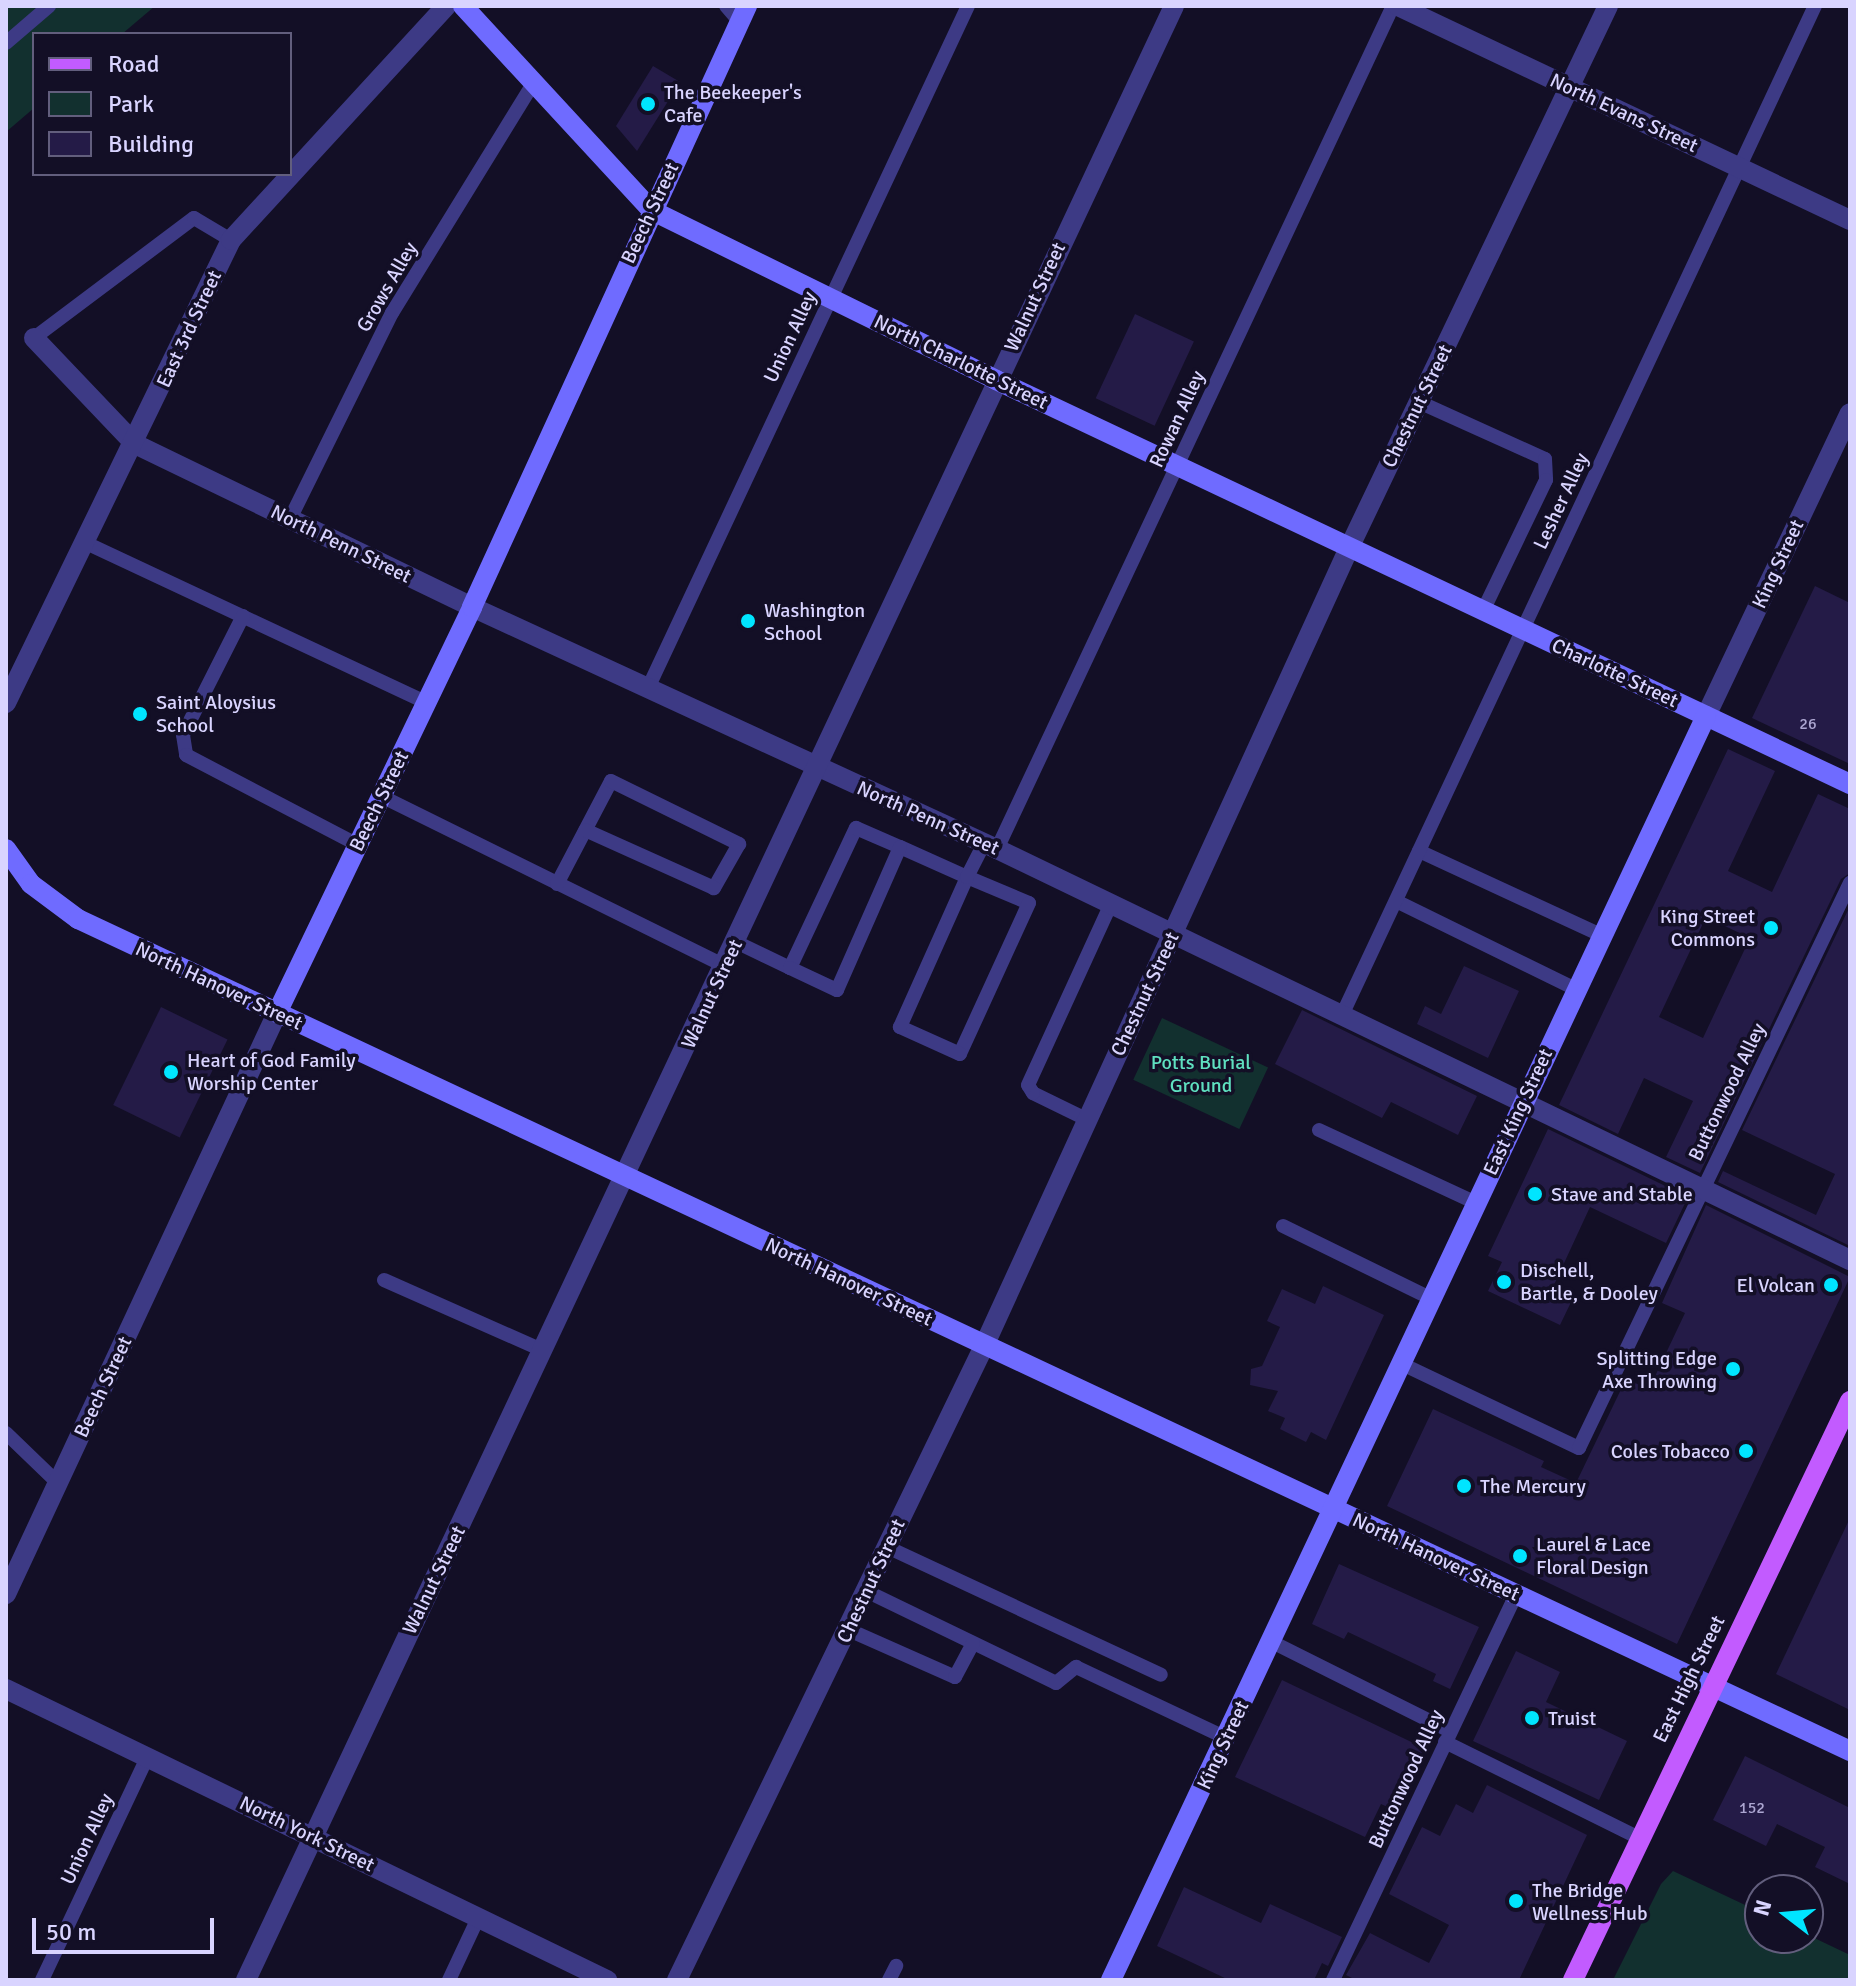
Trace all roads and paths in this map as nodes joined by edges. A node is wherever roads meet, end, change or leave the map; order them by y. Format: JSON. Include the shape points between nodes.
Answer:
{"nodes":[{"id":1,"x":49,"y":6,"type":"edge"},
{"id":2,"x":446,"y":6,"type":"edge"},
{"id":3,"x":463,"y":6,"type":"edge"},
{"id":4,"x":968,"y":6,"type":"edge"},
{"id":5,"x":1174,"y":6,"type":"edge"},
{"id":6,"x":1396,"y":6,"type":"edge"},
{"id":7,"x":1608,"y":6,"type":"edge"},
{"id":8,"x":1815,"y":6,"type":"edge"},
{"id":9,"x":737,"y":11,"type":"edge"},
{"id":10,"x":6,"y":43,"type":"edge"},
{"id":11,"x":534,"y":82,"type":"junction"},
{"id":12,"x":1569,"y":88,"type":"junction"},
{"id":13,"x":1739,"y":167,"type":"junction"},
{"id":14,"x":292,"y":174,"type":"edge"},
{"id":15,"x":290,"y":176,"type":"edge"},
{"id":16,"x":651,"y":210,"type":"junction"},
{"id":17,"x":1850,"y":220,"type":"edge"},
{"id":18,"x":231,"y":240,"type":"junction"},
{"id":19,"x":829,"y":299,"type":"junction"},
{"id":20,"x":34,"y":338,"type":"joint"},
{"id":21,"x":996,"y":380,"type":"junction"},
{"id":22,"x":1419,"y":402,"type":"junction"},
{"id":23,"x":1850,"y":413,"type":"edge"},
{"id":24,"x":135,"y":444,"type":"junction"},
{"id":25,"x":1178,"y":464,"type":"junction"},
{"id":26,"x":290,"y":519,"type":"junction"},
{"id":27,"x":86,"y":543,"type":"junction"},
{"id":28,"x":1350,"y":546,"type":"junction"},
{"id":29,"x":472,"y":607,"type":"junction"},
{"id":30,"x":1483,"y":611,"type":"junction"},
{"id":31,"x":243,"y":616,"type":"junction"},
{"id":32,"x":1523,"y":630,"type":"junction"},
{"id":33,"x":649,"y":686,"type":"junction"},
{"id":34,"x":426,"y":702,"type":"junction"},
{"id":35,"x":6,"y":703,"type":"edge"},
{"id":36,"x":1706,"y":716,"type":"junction"},
{"id":37,"x":817,"y":768,"type":"junction"},
{"id":38,"x":1850,"y":784,"type":"edge"},
{"id":39,"x":381,"y":796,"type":"junction"},
{"id":40,"x":585,"y":830,"type":"junction"},
{"id":41,"x":358,"y":845,"type":"junction"},
{"id":42,"x":990,"y":846,"type":"junction"},
{"id":43,"x":900,"y":847,"type":"junction"},
{"id":44,"x":6,"y":849,"type":"edge"},
{"id":45,"x":1419,"y":851,"type":"junction"},
{"id":46,"x":967,"y":877,"type":"junction"},
{"id":47,"x":1850,"y":883,"type":"edge"},
{"id":48,"x":557,"y":884,"type":"junction"},
{"id":49,"x":1396,"y":901,"type":"junction"},
{"id":50,"x":1110,"y":906,"type":"junction"},
{"id":51,"x":1601,"y":935,"type":"junction"},
{"id":52,"x":1171,"y":936,"type":"junction"},
{"id":53,"x":736,"y":942,"type":"junction"},
{"id":54,"x":725,"y":966,"type":"junction"},
{"id":55,"x":790,"y":968,"type":"junction"},
{"id":56,"x":1576,"y":989,"type":"junction"},
{"id":57,"x":277,"y":1013,"type":"junction"},
{"id":58,"x":1343,"y":1013,"type":"junction"},
{"id":59,"x":1522,"y":1102,"type":"junction"},
{"id":60,"x":1088,"y":1120,"type":"junction"},
{"id":61,"x":1319,"y":1130,"type":"dead end"},
{"id":62,"x":627,"y":1177,"type":"junction"},
{"id":63,"x":1703,"y":1189,"type":"junction"},
{"id":64,"x":1476,"y":1203,"type":"junction"},
{"id":65,"x":1283,"y":1226,"type":"dead end"},
{"id":66,"x":1850,"y":1260,"type":"edge"},
{"id":67,"x":384,"y":1280,"type":"dead end"},
{"id":68,"x":1432,"y":1299,"type":"junction"},
{"id":69,"x":984,"y":1346,"type":"junction"},
{"id":70,"x":544,"y":1351,"type":"junction"},
{"id":71,"x":1402,"y":1364,"type":"junction"},
{"id":72,"x":1850,"y":1401,"type":"edge"},
{"id":73,"x":6,"y":1433,"type":"edge"},
{"id":74,"x":58,"y":1483,"type":"junction"},
{"id":75,"x":1335,"y":1510,"type":"junction"},
{"id":76,"x":887,"y":1547,"type":"junction"},
{"id":77,"x":866,"y":1591,"type":"junction"},
{"id":78,"x":6,"y":1594,"type":"edge"},
{"id":79,"x":1516,"y":1594,"type":"junction"},
{"id":80,"x":849,"y":1630,"type":"junction"},
{"id":81,"x":1272,"y":1642,"type":"junction"},
{"id":82,"x":973,"y":1643,"type":"junction"},
{"id":83,"x":1161,"y":1675,"type":"dead end"},
{"id":84,"x":1712,"y":1686,"type":"junction"},
{"id":85,"x":6,"y":1689,"type":"edge"},
{"id":86,"x":1448,"y":1737,"type":"junction"},
{"id":87,"x":1226,"y":1738,"type":"junction"},
{"id":88,"x":1850,"y":1751,"type":"edge"},
{"id":89,"x":147,"y":1758,"type":"junction"},
{"id":90,"x":312,"y":1835,"type":"junction"},
{"id":91,"x":1639,"y":1838,"type":"junction"},
{"id":92,"x":478,"y":1918,"type":"junction"},
{"id":93,"x":896,"y":1966,"type":"dead end"},
{"id":94,"x":42,"y":1980,"type":"edge"},
{"id":95,"x":246,"y":1980,"type":"edge"},
{"id":96,"x":449,"y":1980,"type":"edge"},
{"id":97,"x":607,"y":1980,"type":"edge"},
{"id":98,"x":677,"y":1980,"type":"edge"},
{"id":99,"x":889,"y":1980,"type":"edge"},
{"id":100,"x":1111,"y":1980,"type":"edge"},
{"id":101,"x":1333,"y":1980,"type":"edge"},
{"id":102,"x":1573,"y":1980,"type":"edge"}],
"edges":[{"from":1,"to":10,"type":"lane"},
{"from":2,"to":14,"type":"street","name":"East 3rd Street"},
{"from":3,"to":11,"type":"main road","name":"North Charlotte Street"},
{"from":4,"to":19,"type":"lane","name":"Union Alley"},
{"from":5,"to":21,"type":"street","name":"Walnut Street"},
{"from":6,"to":12,"type":"street","name":"North Evans Street"},
{"from":6,"to":25,"type":"lane","name":"Rowan Alley"},
{"from":7,"to":12,"type":"street","name":"Chestnut Street"},
{"from":8,"to":13,"type":"lane","name":"Lesher Alley"},
{"from":9,"to":16,"type":"main road","name":"Beech Street"},
{"from":11,"to":16,"type":"main road","name":"North Charlotte Street"},
{"from":11,"to":26,"type":"lane","name":"Grows Alley","via":[[392,313]]},
{"from":12,"to":13,"type":"street","name":"North Evans Street"},
{"from":12,"to":22,"type":"street","name":"Chestnut Street"},
{"from":13,"to":17,"type":"street","name":"North Evans Street"},
{"from":13,"to":32,"type":"lane","name":"Lesher Alley"},
{"from":15,"to":18,"type":"street","name":"East 3rd Street"},
{"from":16,"to":19,"type":"main road","name":"North Charlotte Street"},
{"from":16,"to":29,"type":"main road","name":"Beech Street"},
{"from":18,"to":20,"type":"lane","via":[[194,218]]},
{"from":18,"to":24,"type":"street","name":"East 3rd Street"},
{"from":19,"to":21,"type":"main road","name":"North Charlotte Street"},
{"from":19,"to":33,"type":"lane","name":"Union Alley"},
{"from":20,"to":24,"type":"street","name":"North Penn Street"},
{"from":21,"to":25,"type":"main road","name":"North Charlotte Street"},
{"from":21,"to":37,"type":"street","name":"Walnut Street"},
{"from":22,"to":28,"type":"street","name":"Chestnut Street"},
{"from":22,"to":30,"type":"lane","via":[[1545,459],[1546,480]]},
{"from":23,"to":36,"type":"street","name":"King Street"},
{"from":24,"to":26,"type":"street","name":"North Penn Street"},
{"from":24,"to":27,"type":"street","name":"East 3rd Street"},
{"from":25,"to":28,"type":"main road","name":"North Charlotte Street"},
{"from":25,"to":42,"type":"lane","name":"Rowan Alley"},
{"from":26,"to":29,"type":"street","name":"North Penn Street"},
{"from":27,"to":31,"type":"lane"},
{"from":27,"to":35,"type":"street","name":"East 3rd Street"},
{"from":28,"to":30,"type":"main road","name":"North Charlotte Street"},
{"from":28,"to":52,"type":"street","name":"Chestnut Street"},
{"from":29,"to":33,"type":"street","name":"North Penn Street"},
{"from":29,"to":34,"type":"main road","name":"Beech Street"},
{"from":30,"to":32,"type":"main road","name":"North Charlotte Street"},
{"from":31,"to":34,"type":"lane"},
{"from":31,"to":41,"type":"lane","via":[[183,735],[186,755]]},
{"from":32,"to":36,"type":"main road","name":"Charlotte Street"},
{"from":32,"to":45,"type":"lane","name":"Lesher Alley"},
{"from":33,"to":37,"type":"street","name":"North Penn Street"},
{"from":34,"to":39,"type":"main road","name":"Beech Street"},
{"from":36,"to":38,"type":"main road"},
{"from":36,"to":51,"type":"main road","name":"East King Street"},
{"from":37,"to":42,"type":"street","name":"North Penn Street"},
{"from":37,"to":53,"type":"street","name":"Walnut Street"},
{"from":39,"to":41,"type":"main road","name":"Beech Street"},
{"from":39,"to":48,"type":"lane"},
{"from":40,"to":40,"type":"lane","via":[[714,888],[739,844],[611,781]]},
{"from":40,"to":48,"type":"lane"},
{"from":41,"to":57,"type":"main road","name":"Beech Street"},
{"from":42,"to":46,"type":"lane","name":"Rowan Alley"},
{"from":42,"to":50,"type":"street","name":"North Penn Street"},
{"from":43,"to":46,"type":"lane"},
{"from":43,"to":55,"type":"lane","via":[[856,828]]},
{"from":43,"to":55,"type":"lane","via":[[837,990]]},
{"from":44,"to":57,"type":"main road","name":"North Hanover Street","via":[[31,884],[78,919]]},
{"from":45,"to":49,"type":"lane","name":"Lesher Alley"},
{"from":45,"to":51,"type":"lane"},
{"from":46,"to":46,"type":"lane","name":"Rowan Alley","via":[[1029,903],[960,1054],[900,1027]]},
{"from":47,"to":63,"type":"lane","name":"Buttonwood Alley"},
{"from":48,"to":54,"type":"lane"},
{"from":49,"to":56,"type":"lane"},
{"from":49,"to":58,"type":"lane","name":"Lesher Alley"},
{"from":50,"to":52,"type":"street","name":"North Penn Street"},
{"from":50,"to":60,"type":"lane","via":[[1028,1085],[1033,1093]]},
{"from":51,"to":56,"type":"main road","name":"East King Street"},
{"from":52,"to":58,"type":"street","name":"North Penn Street"},
{"from":52,"to":60,"type":"street","name":"Chestnut Street"},
{"from":53,"to":54,"type":"street","name":"Walnut Street"},
{"from":53,"to":55,"type":"lane"},
{"from":54,"to":62,"type":"street","name":"Walnut Street"},
{"from":56,"to":59,"type":"main road","name":"East King Street"},
{"from":57,"to":62,"type":"main road","name":"North Hanover Street"},
{"from":57,"to":74,"type":"street","name":"Beech Street"},
{"from":58,"to":59,"type":"street","name":"North Penn Street"},
{"from":59,"to":63,"type":"street","name":"North Penn Street"},
{"from":59,"to":64,"type":"main road","name":"East King Street"},
{"from":60,"to":69,"type":"street","name":"Chestnut Street"},
{"from":61,"to":64,"type":"lane"},
{"from":62,"to":69,"type":"main road","name":"North Hanover Street"},
{"from":62,"to":70,"type":"street","name":"Walnut Street"},
{"from":63,"to":66,"type":"street","name":"North Penn Street"},
{"from":63,"to":71,"type":"lane","name":"Buttonwood Alley","via":[[1579,1448]]},
{"from":64,"to":68,"type":"main road","name":"East King Street"},
{"from":65,"to":68,"type":"lane"},
{"from":67,"to":70,"type":"lane"},
{"from":68,"to":71,"type":"main road","name":"East King Street"},
{"from":69,"to":75,"type":"main road","name":"North Hanover Street"},
{"from":69,"to":76,"type":"street","name":"Chestnut Street"},
{"from":70,"to":90,"type":"street","name":"Walnut Street"},
{"from":71,"to":75,"type":"main road","name":"East King Street"},
{"from":72,"to":84,"type":"main road","name":"East High Street"},
{"from":73,"to":74,"type":"lane"},
{"from":74,"to":78,"type":"street","name":"Beech Street"},
{"from":75,"to":79,"type":"main road","name":"North Hanover Street"},
{"from":75,"to":81,"type":"main road","name":"King Street"},
{"from":76,"to":77,"type":"street","name":"Chestnut Street"},
{"from":76,"to":83,"type":"lane"},
{"from":77,"to":80,"type":"street","name":"Chestnut Street"},
{"from":77,"to":82,"type":"lane"},
{"from":79,"to":84,"type":"main road","name":"North Hanover Street"},
{"from":79,"to":86,"type":"lane","name":"Buttonwood Alley"},
{"from":80,"to":82,"type":"lane","via":[[955,1677]]},
{"from":80,"to":98,"type":"street","name":"Chestnut Street"},
{"from":81,"to":86,"type":"lane"},
{"from":81,"to":87,"type":"main road","name":"King Street"},
{"from":82,"to":87,"type":"lane","via":[[1056,1683],[1076,1667]]},
{"from":84,"to":88,"type":"main road","name":"North Hanover Street"},
{"from":84,"to":91,"type":"main road","name":"East High Street"},
{"from":85,"to":89,"type":"street","name":"North York Street"},
{"from":86,"to":91,"type":"lane"},
{"from":86,"to":101,"type":"lane","name":"Buttonwood Alley"},
{"from":87,"to":100,"type":"main road","name":"King Street"},
{"from":89,"to":90,"type":"street","name":"North York Street"},
{"from":89,"to":94,"type":"lane","name":"Union Alley"},
{"from":90,"to":92,"type":"street","name":"North York Street"},
{"from":90,"to":95,"type":"street","name":"Walnut Street"},
{"from":91,"to":102,"type":"main road","name":"East High Street"},
{"from":92,"to":96,"type":"lane"},
{"from":92,"to":97,"type":"street","name":"North York Street"},
{"from":93,"to":99,"type":"lane"}]}
